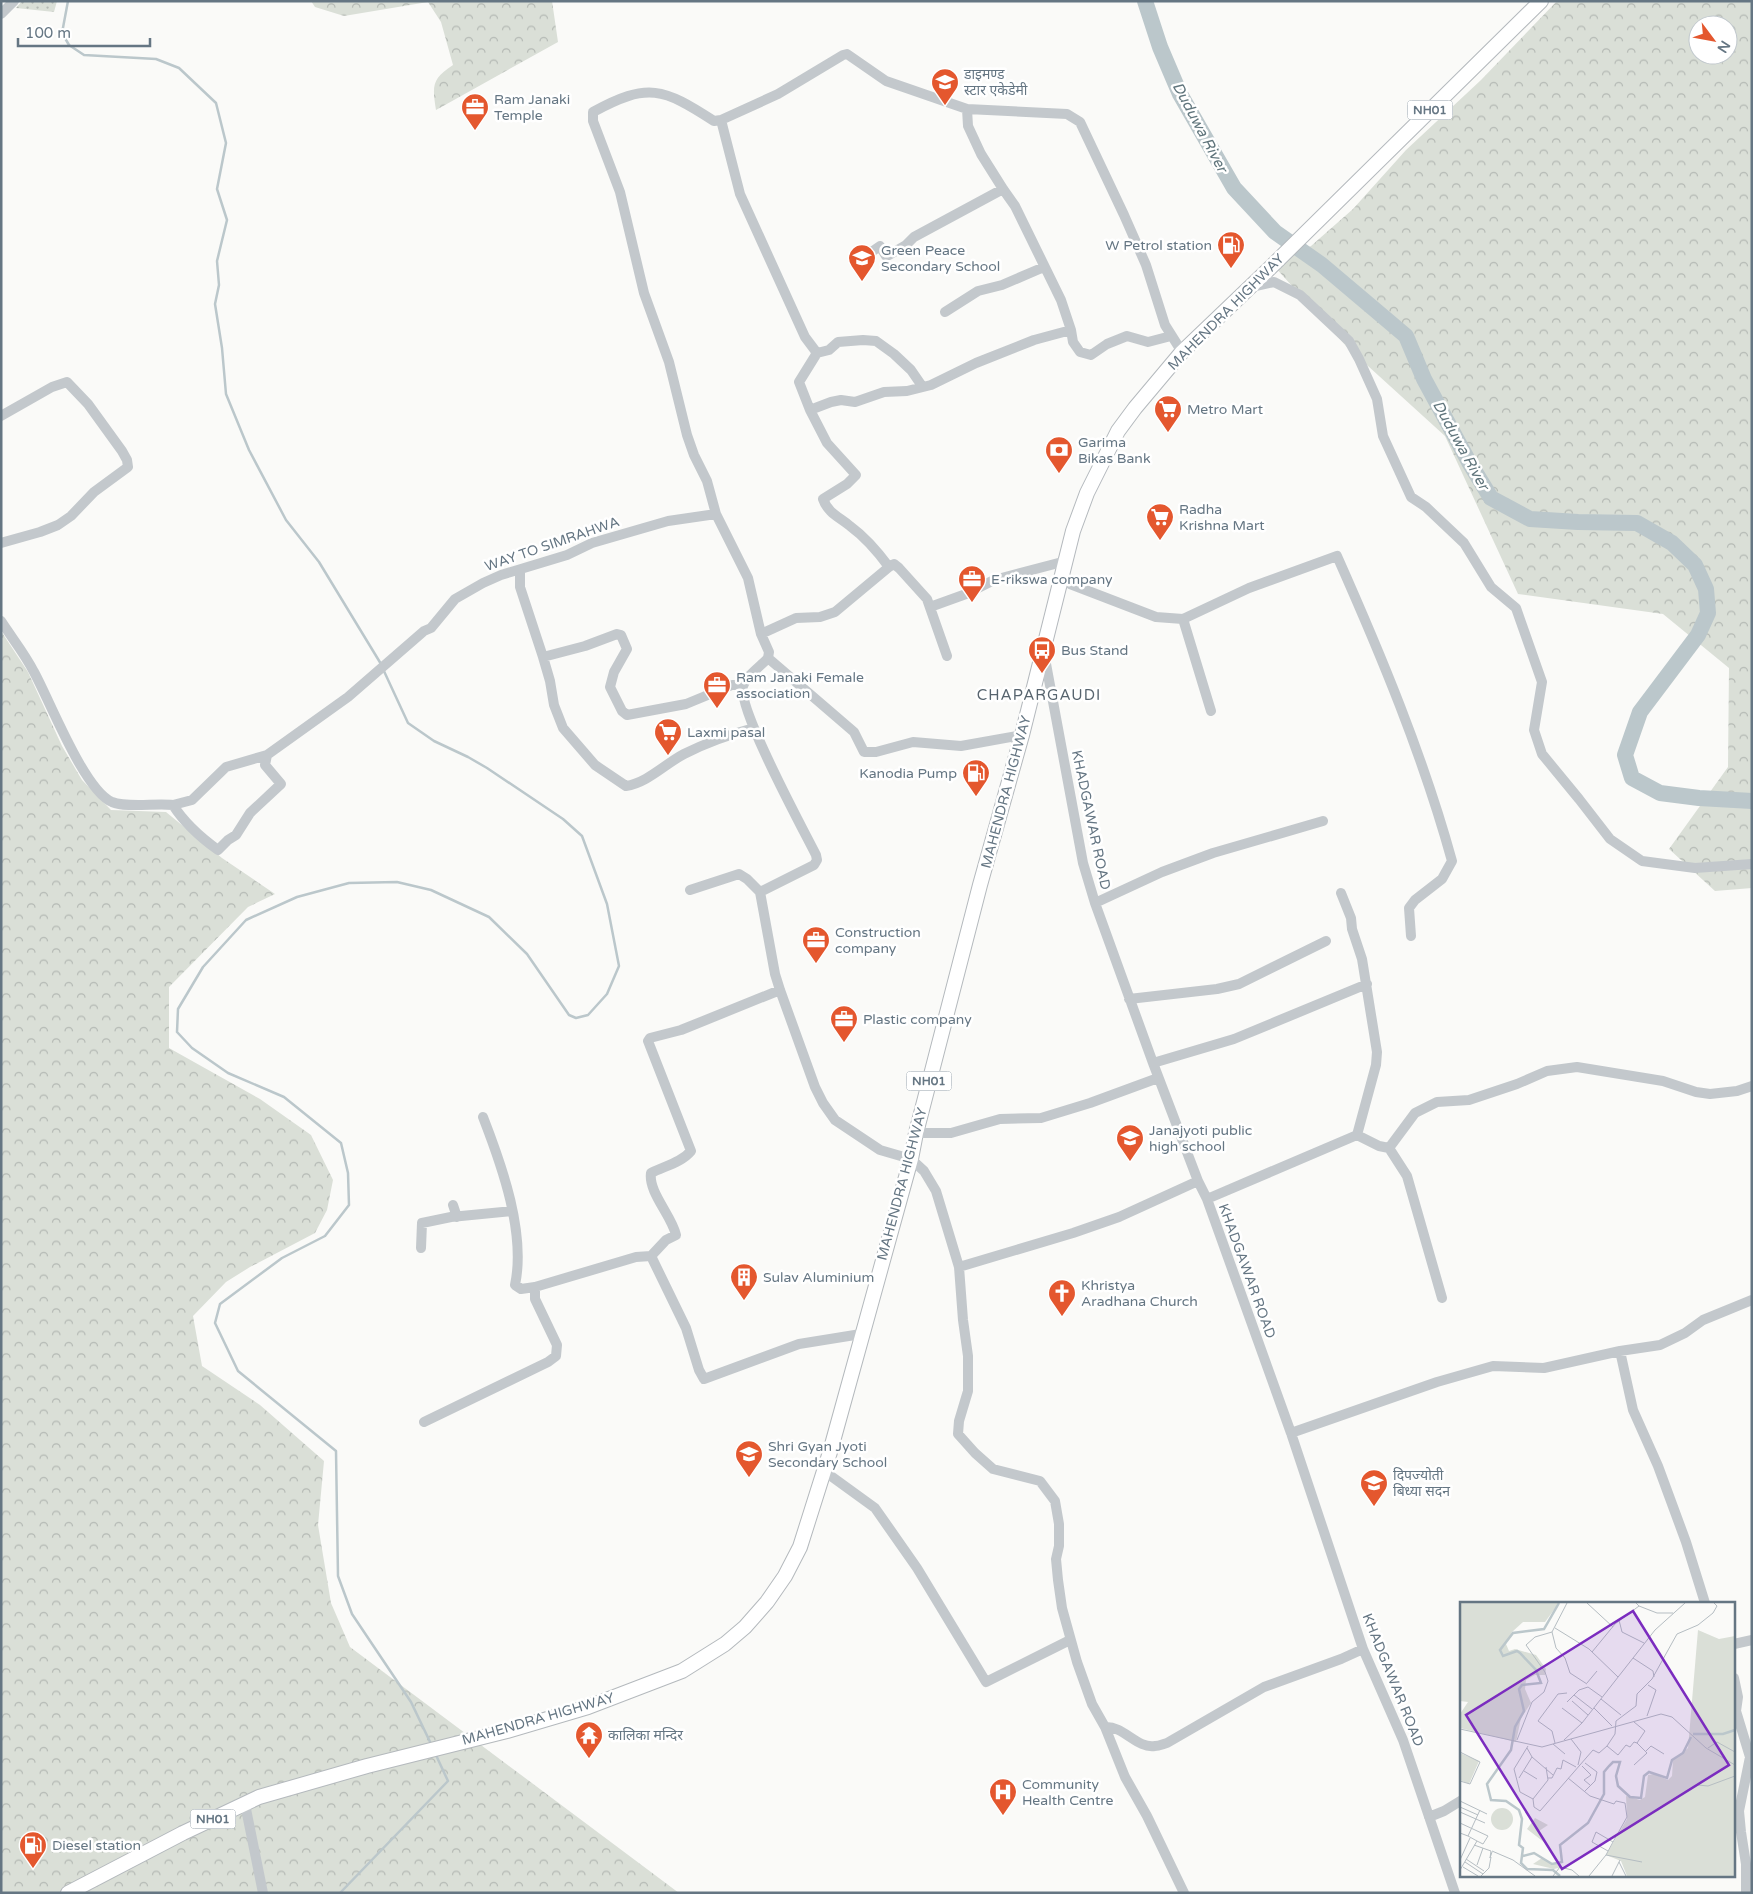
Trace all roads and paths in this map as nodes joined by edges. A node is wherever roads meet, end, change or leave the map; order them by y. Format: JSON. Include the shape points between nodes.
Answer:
{"nodes":[{"id":1,"x":14,"y":1,"type":"edge"},
{"id":2,"x":1541,"y":1,"type":"edge"},
{"id":3,"x":1,"y":14,"type":"edge"},
{"id":4,"x":967,"y":109,"type":"junction"},
{"id":5,"x":721,"y":120,"type":"junction"},
{"id":6,"x":1003,"y":189,"type":"junction"},
{"id":7,"x":867,"y":255,"type":"dead end"},
{"id":8,"x":1044,"y":267,"type":"junction"},
{"id":9,"x":1250,"y":287,"type":"junction"},
{"id":10,"x":945,"y":312,"type":"dead end"},
{"id":11,"x":1071,"y":330,"type":"junction"},
{"id":12,"x":1171,"y":336,"type":"junction"},
{"id":13,"x":1182,"y":352,"type":"junction"},
{"id":14,"x":817,"y":353,"type":"junction"},
{"id":15,"x":922,"y":386,"type":"junction"},
{"id":16,"x":810,"y":410,"type":"junction"},
{"id":17,"x":1,"y":416,"type":"edge"},
{"id":18,"x":716,"y":514,"type":"junction"},
{"id":19,"x":1,"y":543,"type":"edge"},
{"id":20,"x":1066,"y":561,"type":"junction"},
{"id":21,"x":889,"y":566,"type":"junction"},
{"id":22,"x":520,"y":570,"type":"junction"},
{"id":23,"x":1061,"y":579,"type":"junction"},
{"id":24,"x":930,"y":607,"type":"junction"},
{"id":25,"x":1183,"y":619,"type":"junction"},
{"id":26,"x":1,"y":621,"type":"edge"},
{"id":27,"x":761,"y":634,"type":"junction"},
{"id":28,"x":1043,"y":650,"type":"junction"},
{"id":29,"x":947,"y":656,"type":"dead end"},
{"id":30,"x":543,"y":657,"type":"junction"},
{"id":31,"x":768,"y":658,"type":"junction"},
{"id":32,"x":743,"y":685,"type":"junction"},
{"id":33,"x":1211,"y":712,"type":"dead end"},
{"id":34,"x":754,"y":728,"type":"junction"},
{"id":35,"x":1022,"y":735,"type":"junction"},
{"id":36,"x":267,"y":755,"type":"junction"},
{"id":37,"x":173,"y":805,"type":"junction"},
{"id":38,"x":1322,"y":821,"type":"dead end"},
{"id":39,"x":1752,"y":864,"type":"edge"},
{"id":40,"x":690,"y":890,"type":"dead end"},
{"id":41,"x":760,"y":892,"type":"junction"},
{"id":42,"x":1341,"y":893,"type":"dead end"},
{"id":43,"x":1095,"y":903,"type":"junction"},
{"id":44,"x":1411,"y":936,"type":"dead end"},
{"id":45,"x":1326,"y":941,"type":"dead end"},
{"id":46,"x":1367,"y":984,"type":"junction"},
{"id":47,"x":780,"y":990,"type":"junction"},
{"id":48,"x":1129,"y":999,"type":"junction"},
{"id":49,"x":1153,"y":1063,"type":"junction"},
{"id":50,"x":1158,"y":1078,"type":"junction"},
{"id":51,"x":1752,"y":1086,"type":"edge"},
{"id":52,"x":484,"y":1117,"type":"dead end"},
{"id":53,"x":916,"y":1133,"type":"junction"},
{"id":54,"x":1357,"y":1135,"type":"junction"},
{"id":55,"x":1388,"y":1148,"type":"junction"},
{"id":56,"x":911,"y":1159,"type":"junction"},
{"id":57,"x":1198,"y":1181,"type":"junction"},
{"id":58,"x":1207,"y":1200,"type":"junction"},
{"id":59,"x":453,"y":1205,"type":"dead end"},
{"id":60,"x":512,"y":1211,"type":"junction"},
{"id":61,"x":457,"y":1217,"type":"junction"},
{"id":62,"x":421,"y":1248,"type":"dead end"},
{"id":63,"x":651,"y":1256,"type":"junction"},
{"id":64,"x":959,"y":1267,"type":"junction"},
{"id":65,"x":535,"y":1287,"type":"junction"},
{"id":66,"x":1442,"y":1298,"type":"dead end"},
{"id":67,"x":1752,"y":1300,"type":"edge"},
{"id":68,"x":861,"y":1334,"type":"junction"},
{"id":69,"x":1620,"y":1352,"type":"junction"},
{"id":70,"x":424,"y":1422,"type":"dead end"},
{"id":71,"x":1291,"y":1433,"type":"junction"},
{"id":72,"x":824,"y":1471,"type":"junction"},
{"id":73,"x":1705,"y":1602,"type":"edge"},
{"id":74,"x":1070,"y":1640,"type":"junction"},
{"id":75,"x":1752,"y":1640,"type":"edge"},
{"id":76,"x":1736,"y":1644,"type":"edge"},
{"id":77,"x":1363,"y":1650,"type":"junction"},
{"id":78,"x":1736,"y":1688,"type":"edge"},
{"id":79,"x":1736,"y":1711,"type":"edge"},
{"id":80,"x":1736,"y":1711,"type":"edge"},
{"id":81,"x":1105,"y":1727,"type":"junction"},
{"id":82,"x":1739,"y":1736,"type":"edge"},
{"id":83,"x":1460,"y":1801,"type":"edge"},
{"id":84,"x":245,"y":1804,"type":"junction"},
{"id":85,"x":1429,"y":1816,"type":"junction"},
{"id":86,"x":68,"y":1893,"type":"edge"},
{"id":87,"x":263,"y":1893,"type":"edge"},
{"id":88,"x":1184,"y":1893,"type":"edge"},
{"id":89,"x":1455,"y":1893,"type":"edge"},
{"id":90,"x":1746,"y":1893,"type":"edge"}],
"edges":[{"from":1,"to":3,"type":"street"},
{"from":2,"to":9,"type":"highway","name":"MAHENDRA HIGHWAY","number":"NH01"},
{"from":4,"to":5,"type":"street","via":[[886,81],[847,54],[778,94]]},
{"from":4,"to":6,"type":"street","via":[[968,126]]},
{"from":4,"to":12,"type":"street","via":[[1067,114],[1080,122],[1146,265]]},
{"from":5,"to":14,"type":"street","via":[[740,194],[805,337]]},
{"from":5,"to":18,"type":"street","via":[[714,121],[671,96],[653,91],[625,97],[593,112],[593,121],[620,192],[644,293],[669,362],[687,434],[707,481]]},
{"from":6,"to":7,"type":"street","via":[[914,237],[889,255],[886,256],[880,246]]},
{"from":6,"to":8,"type":"street","via":[[1015,206]]},
{"from":8,"to":10,"type":"street","via":[[1002,285],[978,291]]},
{"from":8,"to":11,"type":"street","via":[[1061,300]]},
{"from":9,"to":13,"type":"highway","name":"MAHENDRA HIGHWAY","number":"NH01"},
{"from":9,"to":39,"type":"street","via":[[1274,282],[1300,295],[1349,341],[1377,399],[1383,436],[1411,497],[1464,543],[1491,587],[1516,608],[1542,682],[1534,730],[1542,754],[1610,839],[1642,861],[1695,868]]},
{"from":11,"to":12,"type":"street","via":[[1072,342],[1080,352],[1091,355],[1127,336],[1148,342]]},
{"from":11,"to":15,"type":"street","via":[[1034,340]]},
{"from":12,"to":13,"type":"street"},
{"from":13,"to":20,"type":"highway","name":"MAHENDRA HIGHWAY","number":"NH01","via":[[1118,432],[1087,493]]},
{"from":14,"to":15,"type":"street","via":[[838,342],[876,341],[911,370]]},
{"from":14,"to":16,"type":"street","via":[[799,382]]},
{"from":15,"to":16,"type":"street","via":[[884,392],[855,402],[831,402]]},
{"from":16,"to":21,"type":"street","via":[[827,442],[856,475],[823,499],[826,508],[861,535]]},
{"from":17,"to":19,"type":"street","via":[[67,382],[88,404],[122,451],[128,467],[58,525]]},
{"from":18,"to":22,"type":"street","name":"WAY TO SIMRAHWA","via":[[620,535]]},
{"from":18,"to":27,"type":"street","via":[[748,578]]},
{"from":20,"to":23,"type":"highway","name":"MAHENDRA HIGHWAY","number":"NH01"},
{"from":20,"to":24,"type":"street","via":[[994,580]]},
{"from":21,"to":24,"type":"street","via":[[894,564],[900,568]]},
{"from":21,"to":27,"type":"street","via":[[834,612],[820,617],[796,618]]},
{"from":22,"to":30,"type":"street","via":[[520,587]]},
{"from":22,"to":36,"type":"street","name":"WAY TO SIMRAHWA","via":[[483,583],[455,599],[431,628],[371,678]]},
{"from":23,"to":25,"type":"street","via":[[1156,617]]},
{"from":23,"to":28,"type":"highway","name":"MAHENDRA HIGHWAY","number":"NH01"},
{"from":24,"to":29,"type":"street"},
{"from":25,"to":33,"type":"street"},
{"from":25,"to":44,"type":"street","via":[[1249,588],[1337,556],[1401,707],[1452,860],[1442,879],[1409,908]]},
{"from":26,"to":37,"type":"street","via":[[34,670],[68,744],[101,795],[114,802]]},
{"from":27,"to":31,"type":"street","via":[[769,652]]},
{"from":28,"to":35,"type":"highway","name":"MAHENDRA HIGHWAY","number":"NH01"},
{"from":28,"to":43,"type":"street","name":"KHADGAWAR ROAD","via":[[1083,863]]},
{"from":30,"to":32,"type":"street","via":[[621,635],[627,649],[610,687],[627,715],[686,704],[732,685]]},
{"from":30,"to":34,"type":"street","via":[[563,728],[595,765],[626,786],[637,785],[684,754]]},
{"from":31,"to":32,"type":"street"},
{"from":31,"to":35,"type":"street","via":[[854,732],[864,752],[913,742],[961,746]]},
{"from":32,"to":34,"type":"street"},
{"from":34,"to":41,"type":"street","via":[[817,860],[814,865]]},
{"from":35,"to":53,"type":"highway","name":"MAHENDRA HIGHWAY","number":"NH01"},
{"from":36,"to":37,"type":"street","name":"WAY TO SIMRAHWA","via":[[226,768],[192,800]]},
{"from":36,"to":37,"type":"street","via":[[265,765],[281,784],[250,813],[236,836],[218,850],[198,836],[181,819]]},
{"from":38,"to":43,"type":"street","via":[[1213,853]]},
{"from":40,"to":41,"type":"street","via":[[739,874]]},
{"from":41,"to":47,"type":"street"},
{"from":42,"to":46,"type":"street","via":[[1352,918]]},
{"from":43,"to":48,"type":"street","name":"KHADGAWAR ROAD"},
{"from":45,"to":48,"type":"street","via":[[1239,984]]},
{"from":46,"to":49,"type":"street","via":[[1234,1039]]},
{"from":46,"to":54,"type":"street","via":[[1377,1052]]},
{"from":47,"to":56,"type":"street","via":[[814,1087],[835,1120],[880,1150]]},
{"from":47,"to":63,"type":"street","via":[[648,1041],[692,1150],[684,1159],[651,1173],[655,1191],[676,1235],[666,1240]]},
{"from":48,"to":49,"type":"street","name":"KHADGAWAR ROAD"},
{"from":49,"to":50,"type":"street","name":"KHADGAWAR ROAD"},
{"from":50,"to":53,"type":"street","via":[[1041,1118],[1000,1119],[951,1133]]},
{"from":50,"to":57,"type":"street","name":"KHADGAWAR ROAD"},
{"from":51,"to":55,"type":"street","via":[[1710,1094],[1663,1081],[1564,1067],[1469,1100],[1437,1102],[1415,1113]]},
{"from":52,"to":60,"type":"street","via":[[510,1194]]},
{"from":53,"to":56,"type":"highway","name":"MAHENDRA HIGHWAY","number":"NH01"},
{"from":54,"to":55,"type":"street"},
{"from":54,"to":58,"type":"street"},
{"from":55,"to":66,"type":"street","via":[[1407,1176]]},
{"from":56,"to":64,"type":"street","via":[[924,1171],[936,1191]]},
{"from":56,"to":68,"type":"highway","name":"MAHENDRA HIGHWAY","number":"NH01"},
{"from":57,"to":58,"type":"street","name":"KHADGAWAR ROAD"},
{"from":57,"to":64,"type":"street","via":[[1119,1217]]},
{"from":58,"to":71,"type":"street","name":"KHADGAWAR ROAD"},
{"from":59,"to":61,"type":"street"},
{"from":60,"to":61,"type":"street"},
{"from":60,"to":65,"type":"street","via":[[518,1264],[515,1285],[521,1289]]},
{"from":61,"to":62,"type":"street","via":[[422,1223]]},
{"from":63,"to":65,"type":"street","via":[[636,1257]]},
{"from":63,"to":68,"type":"street","via":[[686,1328],[704,1379],[800,1344]]},
{"from":64,"to":74,"type":"street","via":[[968,1356],[968,1391],[958,1434],[993,1469],[1040,1481],[1055,1501],[1059,1524],[1057,1573]]},
{"from":65,"to":70,"type":"street","via":[[535,1299],[557,1345],[556,1356]]},
{"from":67,"to":69,"type":"street","via":[[1703,1320],[1660,1345]]},
{"from":68,"to":72,"type":"highway","name":"MAHENDRA HIGHWAY","number":"NH01"},
{"from":69,"to":71,"type":"street","via":[[1544,1368],[1493,1366]]},
{"from":69,"to":73,"type":"street","via":[[1633,1410],[1662,1476]]},
{"from":71,"to":77,"type":"street","name":"KHADGAWAR ROAD"},
{"from":72,"to":74,"type":"street","via":[[875,1508],[917,1568],[986,1682]]},
{"from":72,"to":84,"type":"highway","name":"MAHENDRA HIGHWAY","number":"NH01","via":[[800,1547],[767,1602],[725,1644],[682,1672],[588,1707],[367,1766],[259,1797]]},
{"from":74,"to":81,"type":"street","via":[[1092,1704]]},
{"from":75,"to":76,"type":"street"},
{"from":77,"to":81,"type":"street","via":[[1264,1687],[1155,1747]]},
{"from":77,"to":85,"type":"street","name":"KHADGAWAR ROAD","via":[[1403,1740]]},
{"from":78,"to":80,"type":"street"},
{"from":79,"to":82,"type":"street"},
{"from":81,"to":88,"type":"street","via":[[1125,1777]]},
{"from":82,"to":90,"type":"street","via":[[1750,1757],[1739,1811]]},
{"from":83,"to":85,"type":"street"},
{"from":84,"to":86,"type":"highway","name":"MAHENDRA HIGHWAY","number":"NH01"},
{"from":84,"to":87,"type":"street"},
{"from":85,"to":89,"type":"street","name":"KHADGAWAR ROAD"}]}
